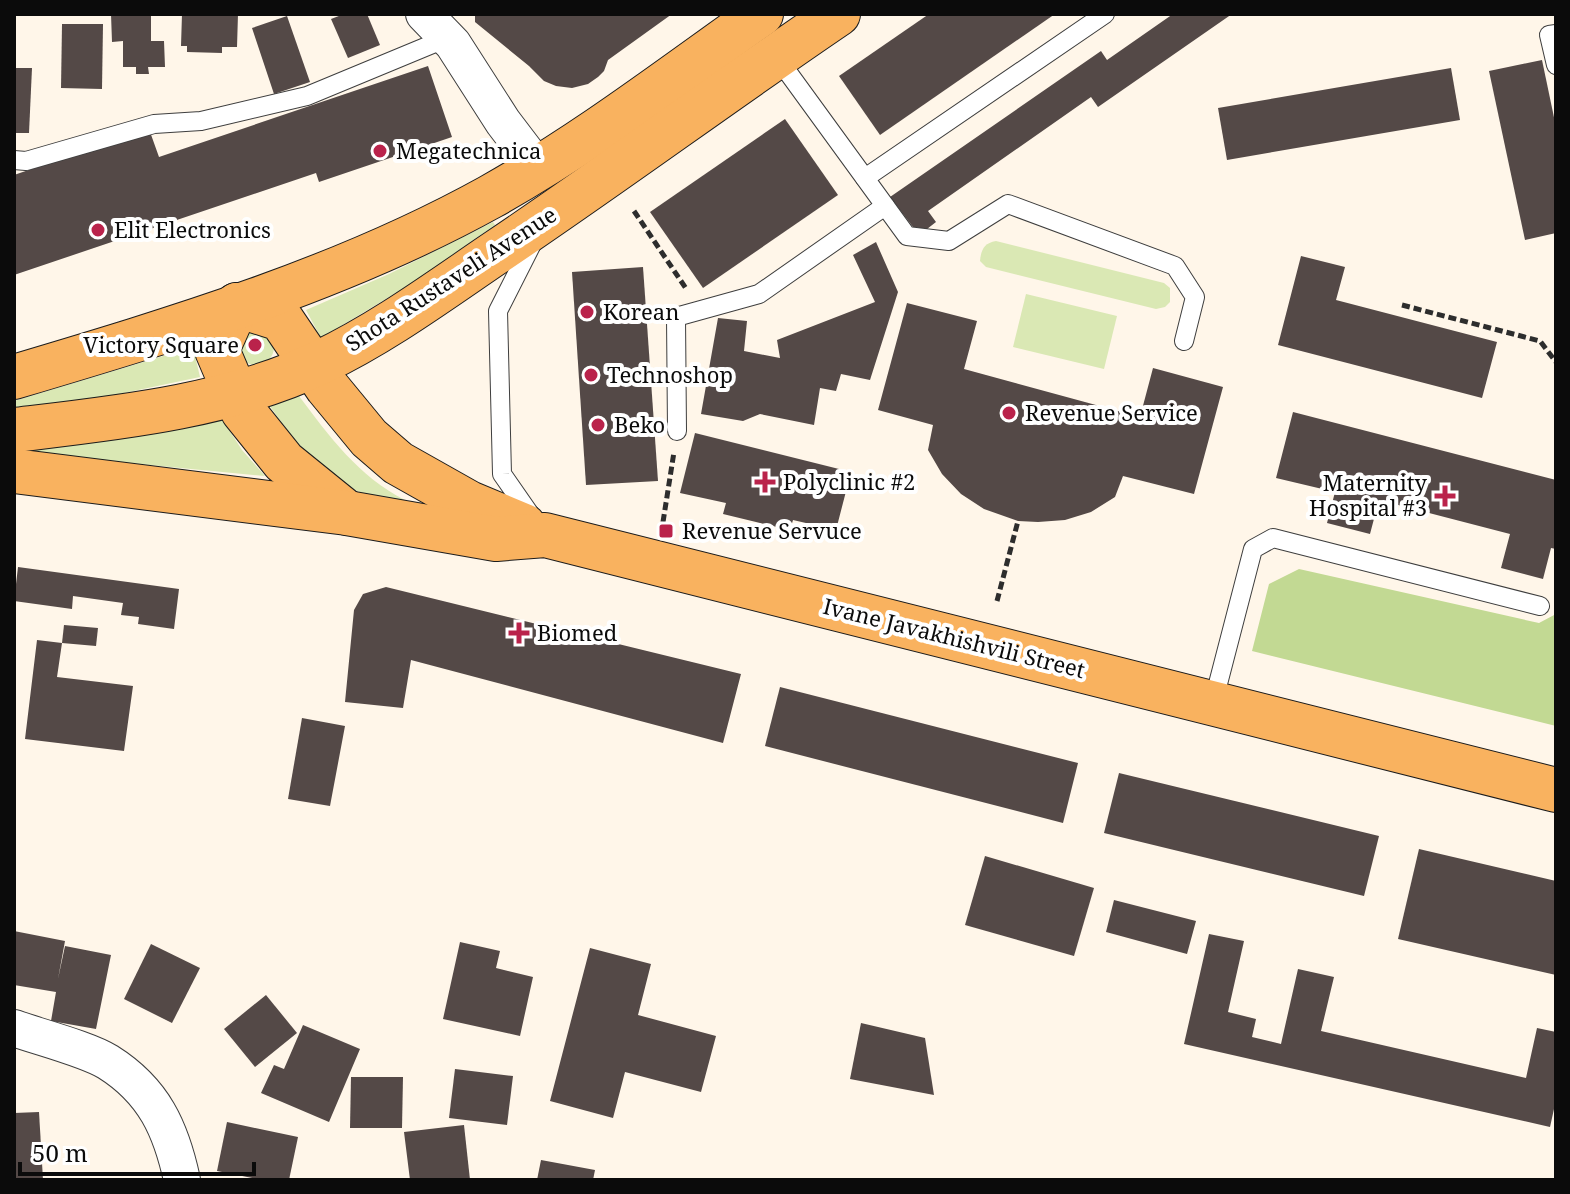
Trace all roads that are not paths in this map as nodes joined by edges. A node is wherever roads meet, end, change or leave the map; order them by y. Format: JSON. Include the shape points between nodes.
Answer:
{"nodes":[{"id":1,"x":761,"y":14,"type":"edge"},
{"id":2,"x":838,"y":14,"type":"edge"},
{"id":3,"x":1105,"y":14,"type":"edge"},
{"id":4,"x":436,"y":26,"type":"edge"},
{"id":5,"x":1556,"y":34,"type":"edge"},
{"id":6,"x":776,"y":56,"type":"junction"},
{"id":7,"x":1556,"y":65,"type":"edge"},
{"id":8,"x":14,"y":160,"type":"edge"},
{"id":9,"x":538,"y":168,"type":"junction"},
{"id":10,"x":865,"y":178,"type":"junction"},
{"id":11,"x":885,"y":206,"type":"junction"},
{"id":12,"x":545,"y":219,"type":"junction"},
{"id":13,"x":237,"y":305,"type":"junction"},
{"id":14,"x":1184,"y":341,"type":"dead end"},
{"id":15,"x":312,"y":366,"type":"junction"},
{"id":16,"x":14,"y":377,"type":"edge"},
{"id":17,"x":235,"y":392,"type":"junction"},
{"id":18,"x":14,"y":430,"type":"edge"},
{"id":19,"x":677,"y":431,"type":"road end"},
{"id":20,"x":14,"y":471,"type":"edge"},
{"id":21,"x":347,"y":513,"type":"junction"},
{"id":22,"x":545,"y":535,"type":"junction"},
{"id":23,"x":1540,"y":606,"type":"dead end"},
{"id":24,"x":1213,"y":703,"type":"junction"},
{"id":25,"x":1556,"y":790,"type":"edge"},
{"id":26,"x":14,"y":1028,"type":"edge"},
{"id":27,"x":184,"y":1180,"type":"edge"}],
"edges":[{"from":1,"to":9,"type":"main road","name":"Shota Rustaveli Avenue"},
{"from":2,"to":6,"type":"main road","name":"Shota Rustaveli Avenue"},
{"from":3,"to":10,"type":"lane"},
{"from":4,"to":8,"type":"lane","via":[[307,96],[201,121],[154,124]]},
{"from":4,"to":9,"type":"street"},
{"from":5,"to":7,"type":"lane","via":[[1549,35]]},
{"from":6,"to":10,"type":"lane"},
{"from":6,"to":12,"type":"main road","name":"Shota Rustaveli Avenue"},
{"from":9,"to":13,"type":"main road","name":"Shota Rustaveli Avenue","via":[[400,240]]},
{"from":10,"to":11,"type":"lane"},
{"from":11,"to":14,"type":"lane","via":[[907,236],[949,241],[1008,204],[1175,266],[1195,297]]},
{"from":11,"to":19,"type":"lane","via":[[759,294],[676,317]]},
{"from":12,"to":15,"type":"main road","name":"Shota Rustaveli Avenue","via":[[379,330]]},
{"from":12,"to":22,"type":"lane","via":[[498,311],[502,474]]},
{"from":13,"to":15,"type":"main road","via":[[281,319]]},
{"from":13,"to":16,"type":"main road","name":"Shota Rustaveli Avenue"},
{"from":13,"to":17,"type":"main road","via":[[217,350]]},
{"from":15,"to":17,"type":"main road","name":"Shota Rustaveli Avenue"},
{"from":15,"to":22,"type":"main road","via":[[369,438],[398,463],[469,503]]},
{"from":17,"to":18,"type":"main road","name":"Shota Rustaveli Avenue"},
{"from":17,"to":21,"type":"main road","via":[[243,411],[284,462]]},
{"from":20,"to":21,"type":"main road","name":"Ivane Javakhishvili Street"},
{"from":21,"to":22,"type":"main road","name":"Ivane Javakhishvili Street","via":[[496,539]]},
{"from":22,"to":24,"type":"main road","name":"Ivane Javakhishvili Street"},
{"from":23,"to":24,"type":"lane","via":[[1273,538],[1253,549]]},
{"from":24,"to":25,"type":"main road","name":"Ivane Javakhishvili Street"},
{"from":26,"to":27,"type":"street","via":[[107,1061],[149,1095],[169,1131]]}]}
